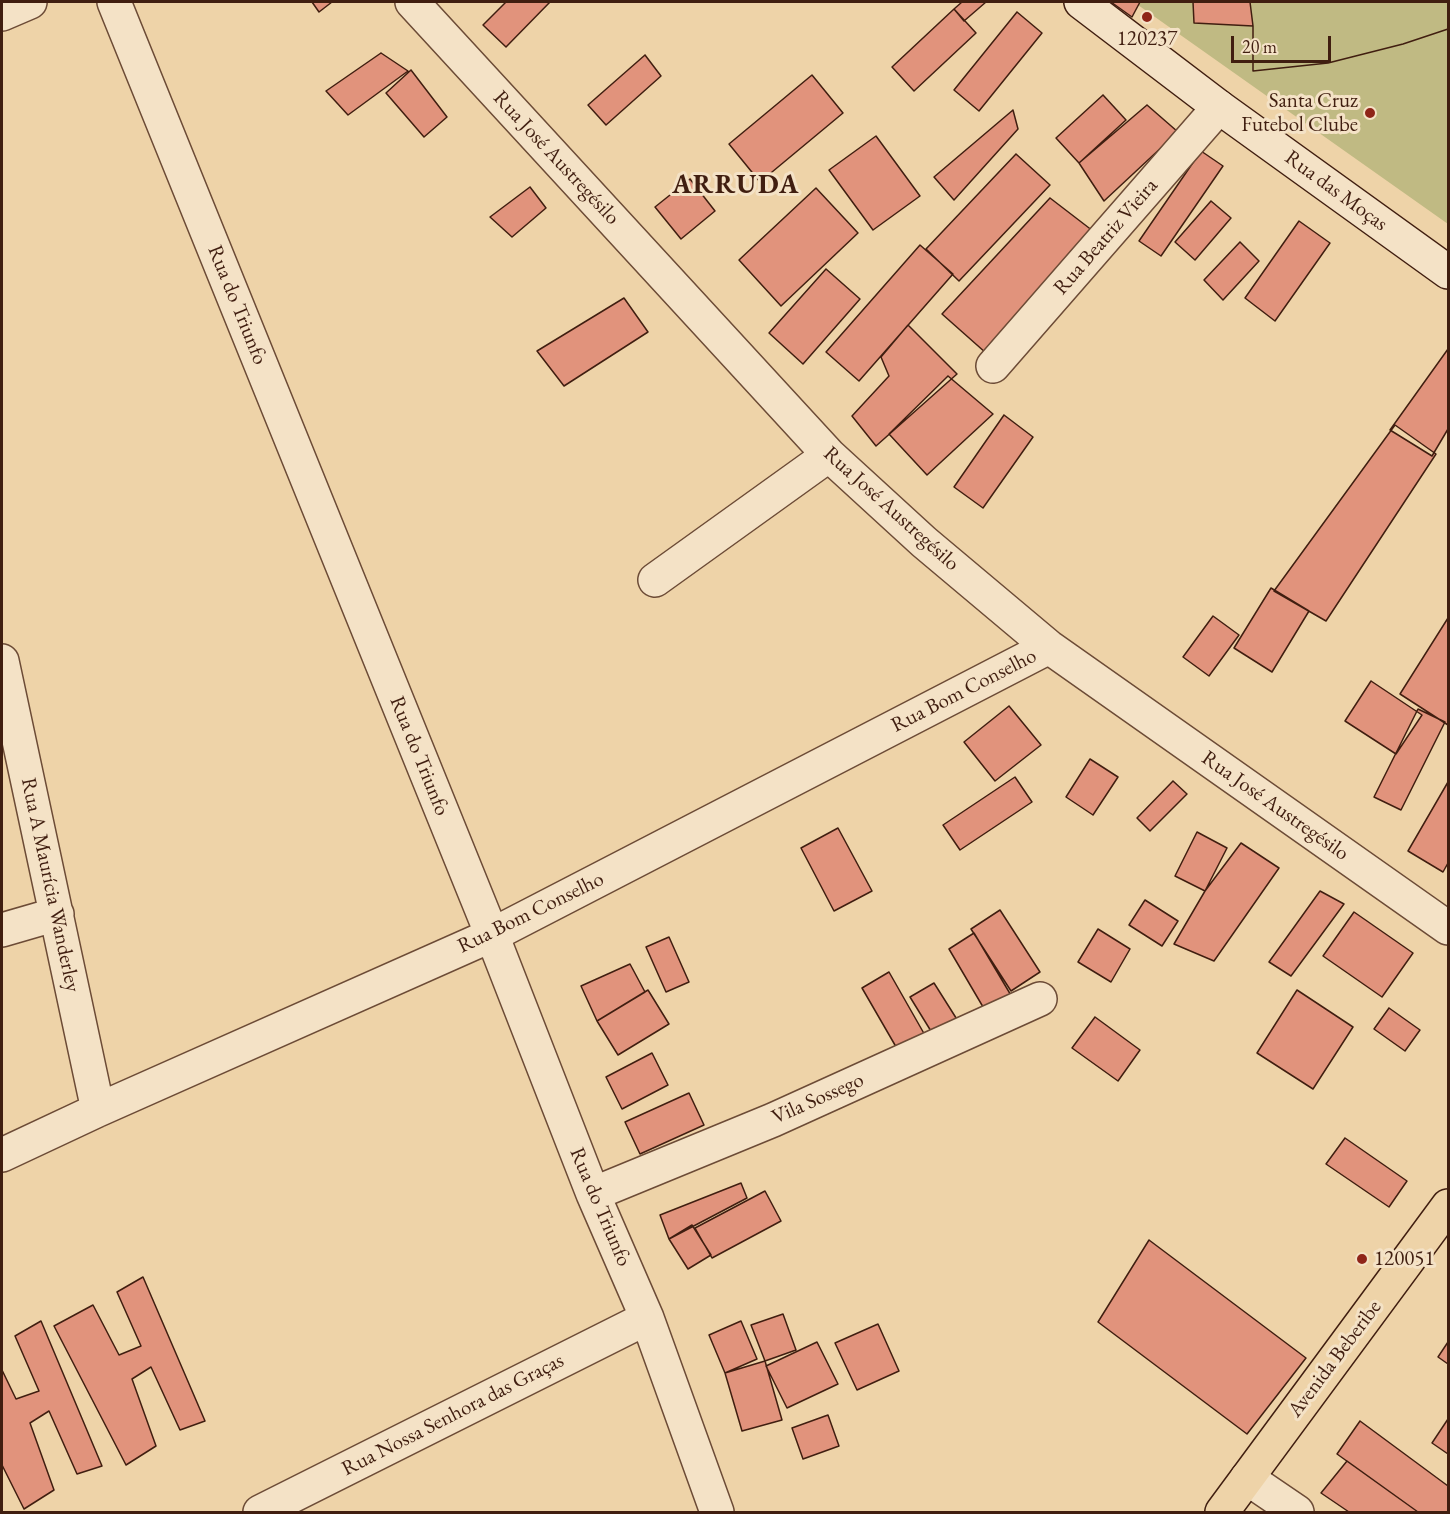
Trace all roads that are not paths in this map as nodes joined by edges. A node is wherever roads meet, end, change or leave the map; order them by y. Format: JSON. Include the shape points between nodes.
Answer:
{"nodes":[{"id":1,"x":30,"y":2,"type":"edge"},
{"id":2,"x":114,"y":2,"type":"edge"},
{"id":3,"x":412,"y":2,"type":"edge"},
{"id":4,"x":1081,"y":2,"type":"edge"},
{"id":5,"x":2,"y":14,"type":"edge"},
{"id":6,"x":1220,"y":107,"type":"junction"},
{"id":7,"x":1449,"y":272,"type":"edge"},
{"id":8,"x":993,"y":366,"type":"dead end"},
{"id":9,"x":829,"y":455,"type":"junction"},
{"id":10,"x":655,"y":580,"type":"dead end"},
{"id":11,"x":1049,"y":647,"type":"junction"},
{"id":12,"x":2,"y":661,"type":"edge"},
{"id":13,"x":57,"y":914,"type":"junction"},
{"id":14,"x":1449,"y":928,"type":"edge"},
{"id":15,"x":2,"y":930,"type":"edge"},
{"id":16,"x":492,"y":935,"type":"junction"},
{"id":17,"x":1040,"y":999,"type":"dead end"},
{"id":18,"x":98,"y":1110,"type":"junction"},
{"id":19,"x":2,"y":1155,"type":"edge"},
{"id":20,"x":593,"y":1194,"type":"junction"},
{"id":21,"x":1449,"y":1206,"type":"edge"},
{"id":22,"x":647,"y":1318,"type":"junction"},
{"id":23,"x":1247,"y":1478,"type":"junction"},
{"id":24,"x":260,"y":1512,"type":"edge"},
{"id":25,"x":717,"y":1512,"type":"edge"},
{"id":26,"x":1222,"y":1512,"type":"edge"},
{"id":27,"x":1297,"y":1512,"type":"edge"}],
"edges":[{"from":1,"to":5,"type":"street"},
{"from":2,"to":16,"type":"street","name":"Rua do Triunfo"},
{"from":3,"to":9,"type":"street","name":"Rua José Austregésilo"},
{"from":4,"to":6,"type":"street","name":"Rua das Moças"},
{"from":6,"to":7,"type":"street","name":"Rua das Moças"},
{"from":6,"to":8,"type":"street","name":"Rua Beatriz Vieira"},
{"from":9,"to":10,"type":"street"},
{"from":9,"to":11,"type":"street","name":"Rua José Austregésilo","via":[[924,542]]},
{"from":11,"to":14,"type":"street","name":"Rua José Austregésilo"},
{"from":11,"to":16,"type":"street","name":"Rua Bom Conselho"},
{"from":12,"to":13,"type":"street","name":"Rua A Maurícia Wanderley"},
{"from":13,"to":15,"type":"street"},
{"from":13,"to":18,"type":"street","name":"Rua A Maurícia Wanderley"},
{"from":16,"to":18,"type":"street","name":"Rua Bom Conselho"},
{"from":16,"to":20,"type":"street","name":"Rua do Triunfo"},
{"from":17,"to":20,"type":"street","name":"Vila Sossego","via":[[773,1120]]},
{"from":18,"to":19,"type":"street","name":"Rua Bom Conselho"},
{"from":20,"to":22,"type":"street","name":"Rua do Triunfo"},
{"from":21,"to":23,"type":"main road","name":"Avenida Beberibe"},
{"from":22,"to":24,"type":"street","name":"Rua Nossa Senhora das Graças"},
{"from":22,"to":25,"type":"street","name":"Rua do Triunfo"},
{"from":23,"to":26,"type":"main road","name":"Avenida Beberibe"},
{"from":23,"to":27,"type":"street"}]}
